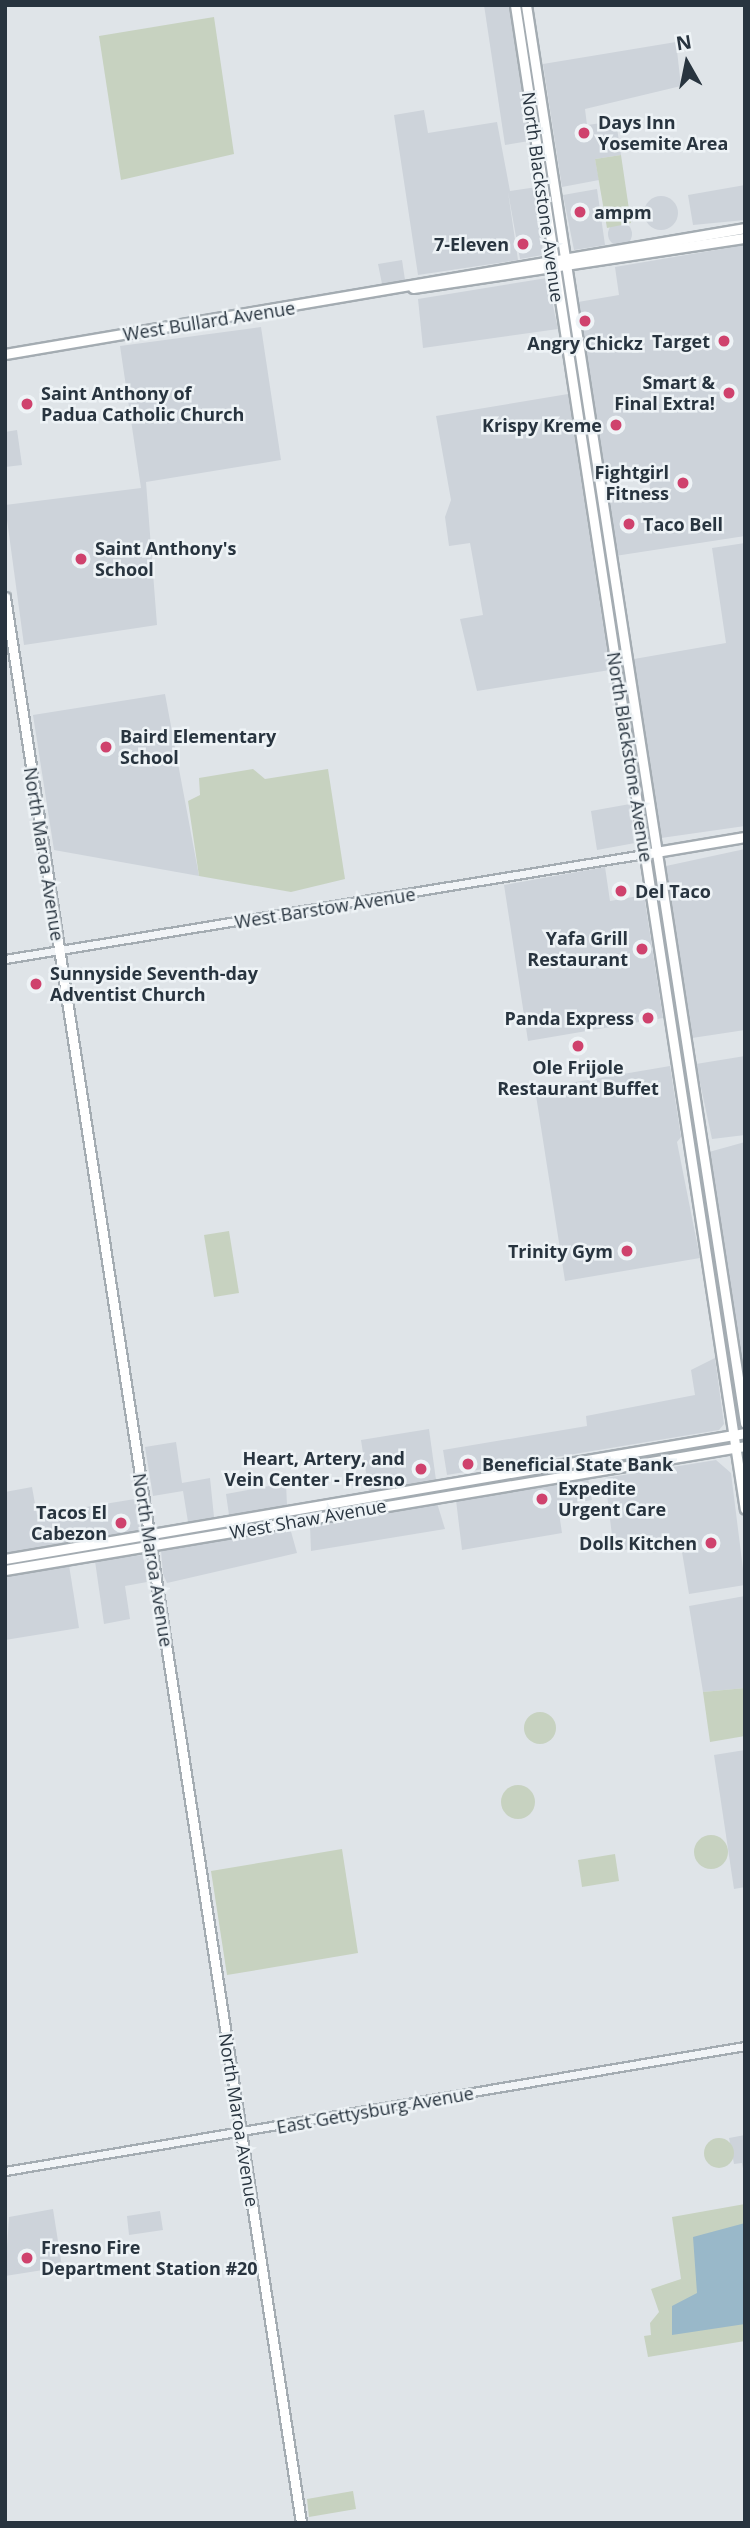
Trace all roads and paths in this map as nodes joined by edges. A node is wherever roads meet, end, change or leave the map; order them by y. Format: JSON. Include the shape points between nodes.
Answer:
{"nodes":[{"id":1,"x":515,"y":5,"type":"edge"},
{"id":2,"x":525,"y":9,"type":"edge"},
{"id":3,"x":745,"y":228,"type":"edge"},
{"id":4,"x":745,"y":238,"type":"edge"},
{"id":5,"x":565,"y":257,"type":"junction"},
{"id":6,"x":552,"y":259,"type":"junction"},
{"id":7,"x":567,"y":268,"type":"junction"},
{"id":8,"x":485,"y":270,"type":"junction"},
{"id":9,"x":553,"y":270,"type":"junction"},
{"id":10,"x":413,"y":288,"type":"junction"},
{"id":11,"x":438,"y":289,"type":"junction"},
{"id":12,"x":562,"y":324,"type":"junction"},
{"id":13,"x":5,"y":354,"type":"edge"},
{"id":14,"x":585,"y":393,"type":"junction"},
{"id":15,"x":575,"y":401,"type":"junction"},
{"id":16,"x":593,"y":443,"type":"junction"},
{"id":17,"x":5,"y":597,"type":"edge"},
{"id":18,"x":745,"y":837,"type":"edge"},
{"id":19,"x":655,"y":852,"type":"junction"},
{"id":20,"x":644,"y":854,"type":"junction"},
{"id":21,"x":59,"y":950,"type":"junction"},
{"id":22,"x":5,"y":959,"type":"edge"},
{"id":23,"x":664,"y":984,"type":"junction"},
{"id":24,"x":684,"y":1038,"type":"junction"},
{"id":25,"x":745,"y":1423,"type":"edge"},
{"id":26,"x":745,"y":1433,"type":"edge"},
{"id":27,"x":733,"y":1435,"type":"junction"},
{"id":28,"x":740,"y":1447,"type":"edge"},
{"id":29,"x":745,"y":1509,"type":"edge"},
{"id":30,"x":150,"y":1540,"type":"junction"},
{"id":31,"x":5,"y":1559,"type":"edge"},
{"id":32,"x":5,"y":1570,"type":"edge"},
{"id":33,"x":745,"y":2046,"type":"edge"},
{"id":34,"x":241,"y":2133,"type":"junction"},
{"id":35,"x":5,"y":2171,"type":"edge"},
{"id":36,"x":301,"y":2523,"type":"edge"}],
"edges":[{"from":1,"to":6,"type":"main road","name":"North Blackstone Avenue"},
{"from":2,"to":5,"type":"main road","name":"North Blackstone Avenue"},
{"from":3,"to":5,"type":"main road","name":"West Bullard Avenue"},
{"from":4,"to":7,"type":"main road","name":"West Bullard Avenue"},
{"from":5,"to":6,"type":"main road","name":"West Bullard Avenue"},
{"from":5,"to":7,"type":"main road","name":"North Blackstone Avenue"},
{"from":6,"to":8,"type":"main road","name":"West Bullard Avenue"},
{"from":6,"to":9,"type":"main road","name":"North Blackstone Avenue"},
{"from":7,"to":9,"type":"main road","name":"West Bullard Avenue"},
{"from":7,"to":14,"type":"main road","name":"North Blackstone Avenue"},
{"from":8,"to":10,"type":"main road","name":"West Bullard Avenue"},
{"from":8,"to":11,"type":"main road"},
{"from":9,"to":11,"type":"main road","name":"West Bullard Avenue"},
{"from":9,"to":12,"type":"main road","name":"North Blackstone Avenue"},
{"from":10,"to":11,"type":"main road","name":"West Bullard Avenue"},
{"from":10,"to":13,"type":"main road","name":"West Bullard Avenue"},
{"from":12,"to":14,"type":"main road"},
{"from":12,"to":15,"type":"main road","name":"North Blackstone Avenue"},
{"from":14,"to":16,"type":"main road","name":"North Blackstone Avenue"},
{"from":15,"to":16,"type":"main road"},
{"from":15,"to":20,"type":"main road","name":"North Blackstone Avenue"},
{"from":16,"to":19,"type":"main road","name":"North Blackstone Avenue"},
{"from":17,"to":21,"type":"main road","name":"North Maroa Avenue"},
{"from":18,"to":19,"type":"main road"},
{"from":19,"to":20,"type":"main road"},
{"from":19,"to":24,"type":"main road","name":"North Blackstone Avenue"},
{"from":20,"to":21,"type":"street","name":"West Barstow Avenue"},
{"from":20,"to":23,"type":"main road","name":"North Blackstone Avenue"},
{"from":21,"to":22,"type":"street","name":"West Barstow Avenue"},
{"from":21,"to":30,"type":"main road","name":"North Maroa Avenue"},
{"from":23,"to":24,"type":"main road"},
{"from":23,"to":27,"type":"main road","name":"North Blackstone Avenue"},
{"from":24,"to":25,"type":"main road","name":"North Blackstone Avenue"},
{"from":26,"to":27,"type":"main road","name":"West Shaw Avenue"},
{"from":27,"to":28,"type":"main road","name":"North Blackstone Avenue"},
{"from":27,"to":30,"type":"main road","name":"West Shaw Avenue"},
{"from":28,"to":29,"type":"main road","name":"North Blackstone Avenue"},
{"from":28,"to":30,"type":"main road","name":"West Shaw Avenue"},
{"from":30,"to":31,"type":"main road","name":"West Shaw Avenue"},
{"from":30,"to":32,"type":"main road","name":"West Shaw Avenue"},
{"from":30,"to":34,"type":"main road","name":"North Maroa Avenue"},
{"from":33,"to":34,"type":"street","name":"East Gettysburg Avenue"},
{"from":34,"to":35,"type":"street","name":"East Gettysburg Avenue"},
{"from":34,"to":36,"type":"main road","name":"North Maroa Avenue"}]}
